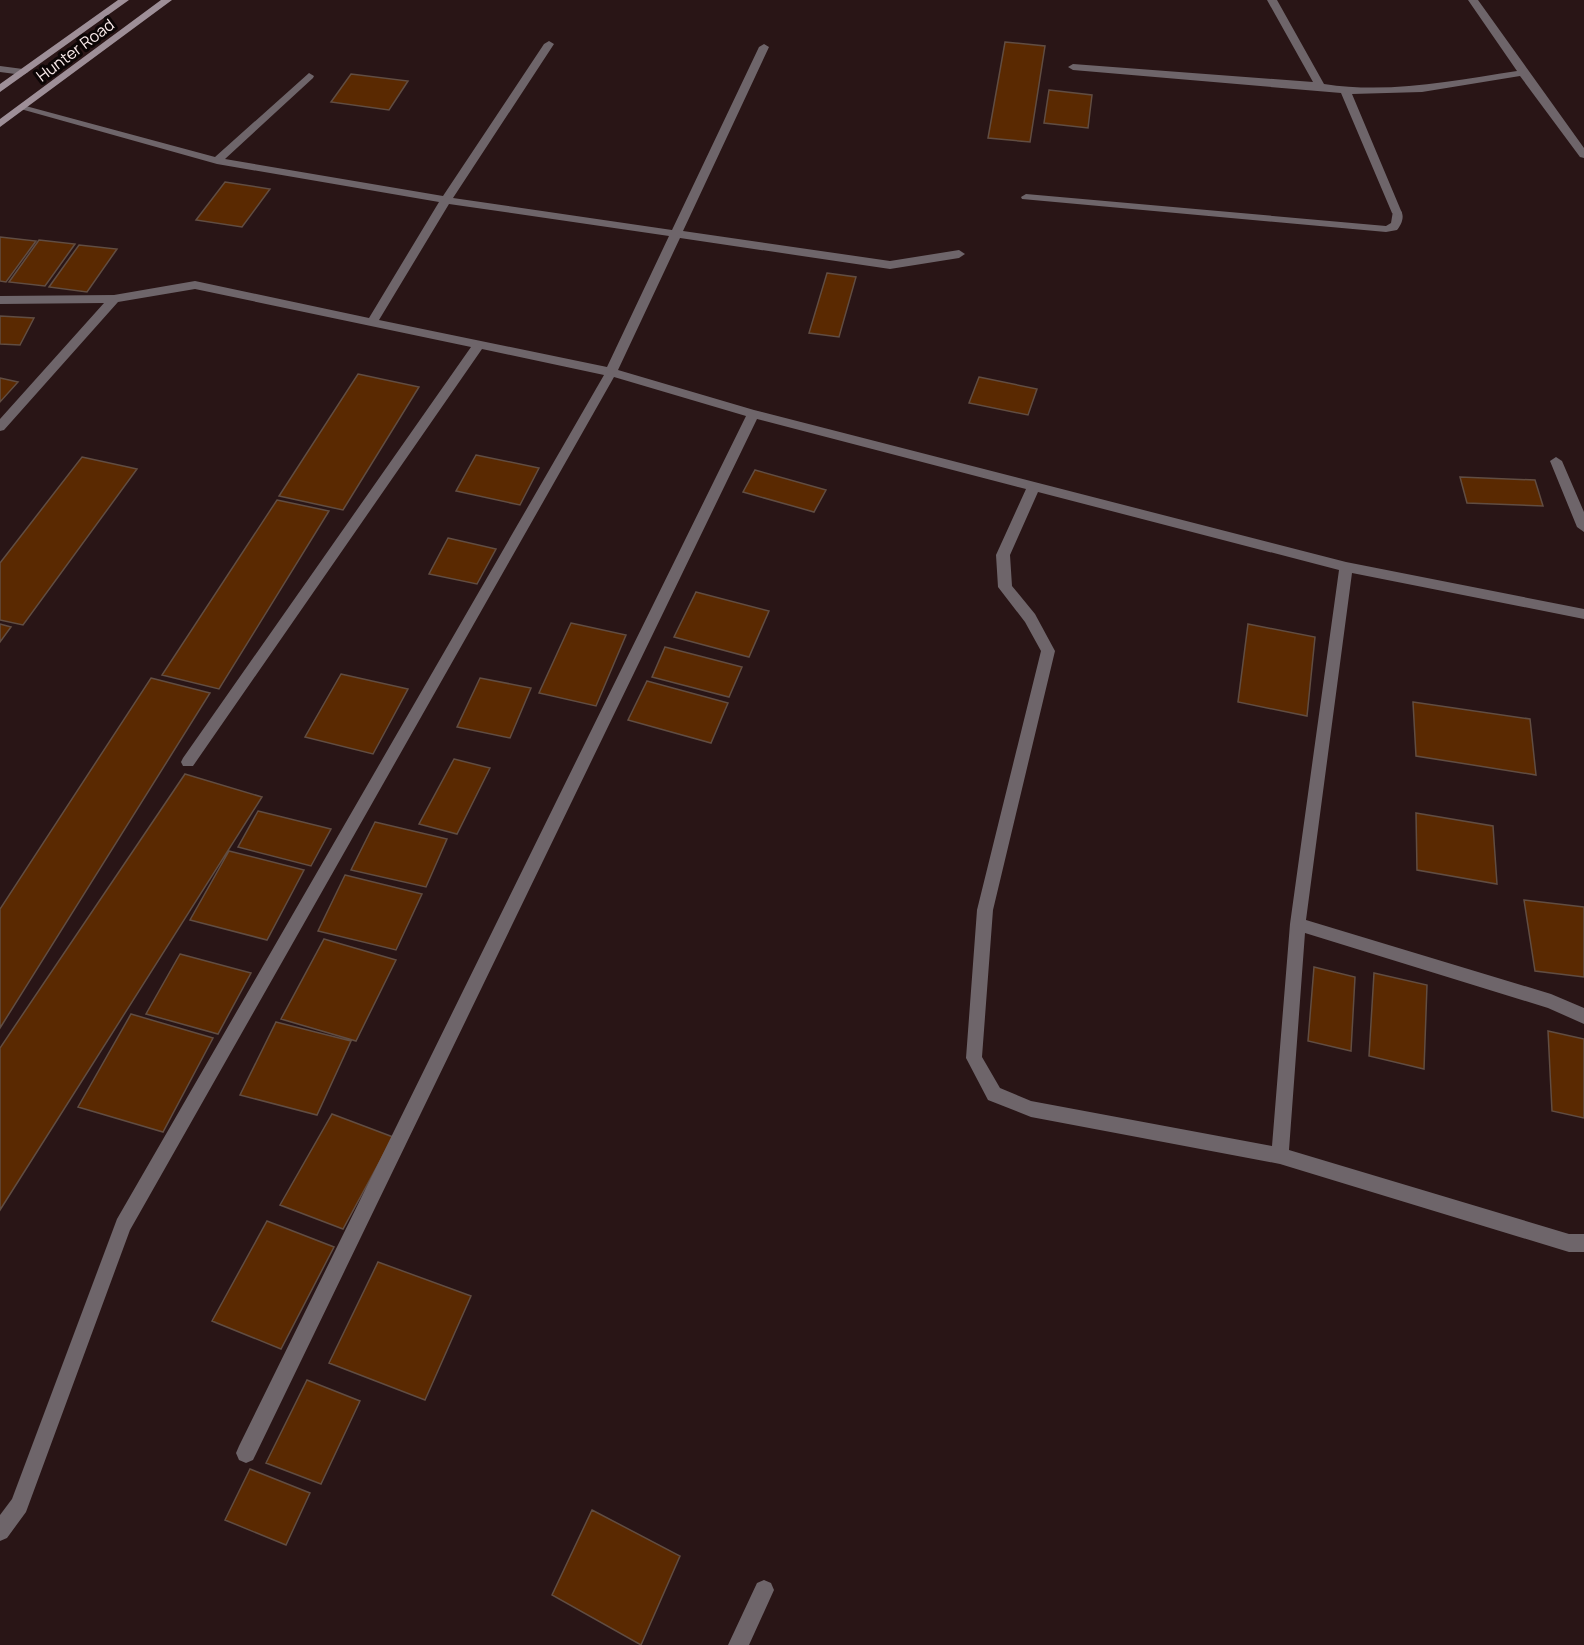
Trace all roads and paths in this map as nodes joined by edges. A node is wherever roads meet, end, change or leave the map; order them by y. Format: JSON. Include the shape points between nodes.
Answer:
{"nodes":[{"id":1,"x":124,"y":0,"type":"edge"},
{"id":2,"x":167,"y":0,"type":"edge"},
{"id":3,"x":1272,"y":0,"type":"edge"},
{"id":4,"x":1473,"y":0,"type":"edge"},
{"id":5,"x":549,"y":45,"type":"dead end"},
{"id":6,"x":764,"y":47,"type":"dead end"},
{"id":7,"x":1073,"y":67,"type":"dead end"},
{"id":8,"x":0,"y":69,"type":"edge"},
{"id":9,"x":23,"y":72,"type":"junction"},
{"id":10,"x":1523,"y":74,"type":"junction"},
{"id":11,"x":309,"y":76,"type":"dead end"},
{"id":12,"x":1320,"y":86,"type":"junction"},
{"id":13,"x":0,"y":89,"type":"edge"},
{"id":14,"x":1346,"y":92,"type":"junction"},
{"id":15,"x":22,"y":108,"type":"junction"},
{"id":16,"x":0,"y":124,"type":"edge"},
{"id":17,"x":1584,"y":155,"type":"edge"},
{"id":18,"x":217,"y":161,"type":"junction"},
{"id":19,"x":1026,"y":197,"type":"dead end"},
{"id":20,"x":446,"y":200,"type":"junction"},
{"id":21,"x":676,"y":233,"type":"junction"},
{"id":22,"x":958,"y":254,"type":"dead end"},
{"id":23,"x":114,"y":299,"type":"junction"},
{"id":24,"x":0,"y":300,"type":"edge"},
{"id":25,"x":372,"y":322,"type":"junction"},
{"id":26,"x":479,"y":344,"type":"junction"},
{"id":27,"x":610,"y":372,"type":"junction"},
{"id":28,"x":753,"y":414,"type":"junction"},
{"id":29,"x":0,"y":427,"type":"edge"},
{"id":30,"x":1556,"y":461,"type":"dead end"},
{"id":31,"x":1035,"y":486,"type":"junction"},
{"id":32,"x":1584,"y":527,"type":"edge"},
{"id":33,"x":1346,"y":567,"type":"junction"},
{"id":34,"x":1584,"y":614,"type":"edge"},
{"id":35,"x":188,"y":762,"type":"dead end"},
{"id":36,"x":1298,"y":924,"type":"junction"},
{"id":37,"x":1584,"y":1016,"type":"edge"},
{"id":38,"x":1280,"y":1156,"type":"junction"},
{"id":39,"x":1584,"y":1243,"type":"edge"},
{"id":40,"x":246,"y":1453,"type":"dead end"},
{"id":41,"x":0,"y":1531,"type":"edge"},
{"id":42,"x":764,"y":1590,"type":"dead end"},
{"id":43,"x":738,"y":1645,"type":"edge"}],
"edges":[{"from":1,"to":9,"type":"main road","name":"Hunter Road"},
{"from":2,"to":15,"type":"main road","name":"Hunter Road"},
{"from":3,"to":12,"type":"street"},
{"from":4,"to":10,"type":"street"},
{"from":5,"to":20,"type":"street"},
{"from":6,"to":21,"type":"street"},
{"from":7,"to":12,"type":"street"},
{"from":8,"to":9,"type":"street"},
{"from":9,"to":13,"type":"main road","name":"Hunter Road"},
{"from":10,"to":14,"type":"street"},
{"from":10,"to":17,"type":"street"},
{"from":11,"to":18,"type":"street"},
{"from":12,"to":14,"type":"street"},
{"from":14,"to":19,"type":"street","via":[[1397,213],[1393,228]]},
{"from":15,"to":16,"type":"main road","name":"Hunter Road"},
{"from":15,"to":18,"type":"street"},
{"from":18,"to":20,"type":"street"},
{"from":20,"to":21,"type":"street"},
{"from":20,"to":25,"type":"street"},
{"from":21,"to":22,"type":"street","via":[[890,265]]},
{"from":21,"to":27,"type":"street"},
{"from":23,"to":24,"type":"street"},
{"from":23,"to":25,"type":"street","via":[[195,285]]},
{"from":23,"to":29,"type":"street"},
{"from":25,"to":26,"type":"street"},
{"from":26,"to":27,"type":"street"},
{"from":26,"to":35,"type":"street"},
{"from":27,"to":28,"type":"street"},
{"from":27,"to":41,"type":"street","via":[[123,1225],[19,1504]]},
{"from":28,"to":31,"type":"street"},
{"from":28,"to":40,"type":"street"},
{"from":30,"to":32,"type":"street"},
{"from":31,"to":33,"type":"street"},
{"from":31,"to":38,"type":"street","via":[[1003,555],[1005,587],[1030,618],[1048,651],[985,910],[974,1058],[994,1094],[1031,1108]]},
{"from":33,"to":34,"type":"street"},
{"from":33,"to":36,"type":"street"},
{"from":36,"to":37,"type":"street","via":[[1551,1001]]},
{"from":36,"to":38,"type":"street"},
{"from":38,"to":39,"type":"street","via":[[1569,1243]]},
{"from":42,"to":43,"type":"street"}]}
